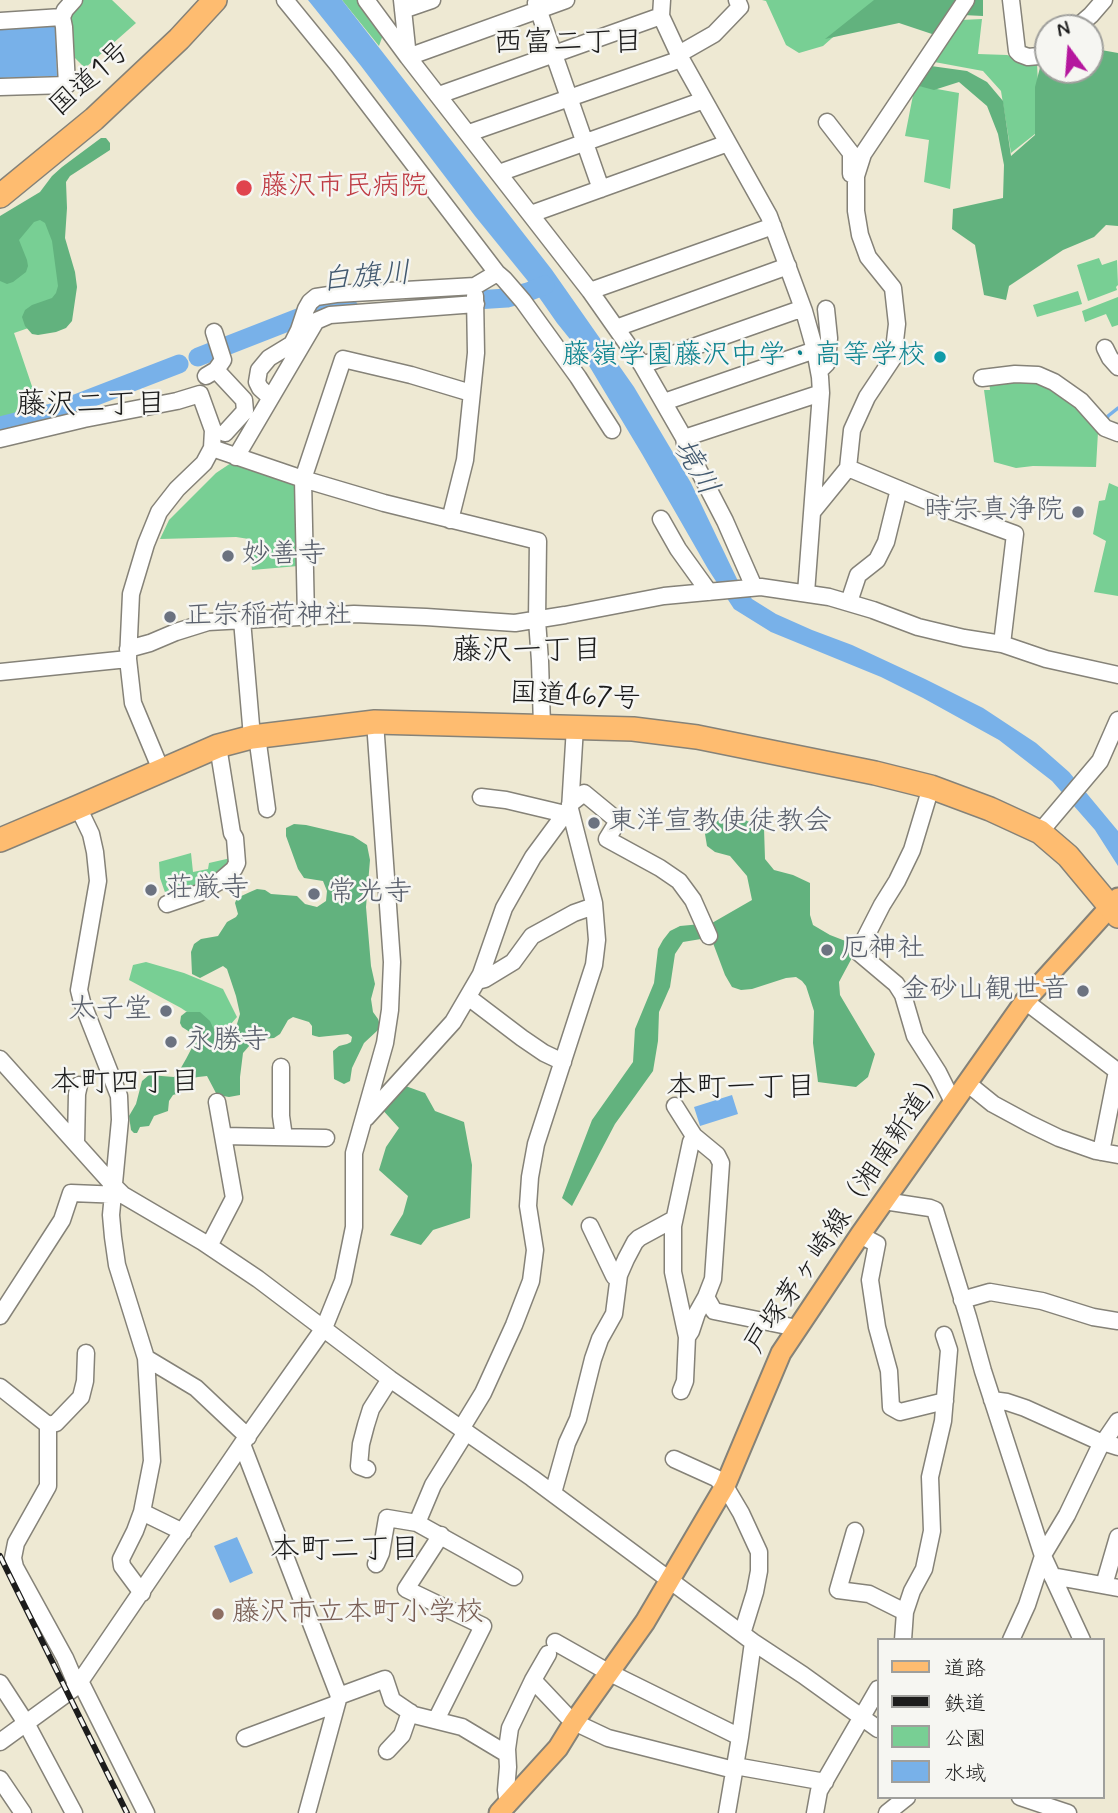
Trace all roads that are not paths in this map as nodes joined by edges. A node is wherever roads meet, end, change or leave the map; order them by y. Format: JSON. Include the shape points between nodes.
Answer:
{"nodes":[{"id":1,"x":74,"y":0,"type":"edge"},
{"id":2,"x":198,"y":0,"type":"edge"},
{"id":3,"x":215,"y":0,"type":"edge"},
{"id":4,"x":285,"y":0,"type":"edge"},
{"id":5,"x":366,"y":0,"type":"edge"},
{"id":6,"x":432,"y":0,"type":"edge"},
{"id":7,"x":566,"y":0,"type":"edge"},
{"id":8,"x":737,"y":0,"type":"edge"},
{"id":9,"x":966,"y":0,"type":"edge"},
{"id":10,"x":1011,"y":0,"type":"edge"},
{"id":11,"x":1104,"y":0,"type":"edge"},
{"id":12,"x":402,"y":5,"type":"edge"},
{"id":13,"x":536,"y":5,"type":"edge"},
{"id":14,"x":662,"y":8,"type":"edge"},
{"id":15,"x":1092,"y":14,"type":"edge"},
{"id":16,"x":62,"y":17,"type":"junction"},
{"id":17,"x":0,"y":21,"type":"edge"},
{"id":18,"x":554,"y":54,"type":"junction"},
{"id":19,"x":680,"y":56,"type":"junction"},
{"id":20,"x":1034,"y":56,"type":"edge"},
{"id":21,"x":408,"y":57,"type":"junction"},
{"id":22,"x":0,"y":88,"type":"edge"},
{"id":23,"x":439,"y":95,"type":"junction"},
{"id":24,"x":569,"y":98,"type":"junction"},
{"id":25,"x":704,"y":100,"type":"junction"},
{"id":26,"x":827,"y":122,"type":"dead end"},
{"id":27,"x":469,"y":133,"type":"junction"},
{"id":28,"x":585,"y":143,"type":"junction"},
{"id":29,"x":728,"y":143,"type":"junction"},
{"id":30,"x":499,"y":173,"type":"junction"},
{"id":31,"x":856,"y":180,"type":"junction"},
{"id":32,"x":0,"y":181,"type":"edge"},
{"id":33,"x":601,"y":189,"type":"junction"},
{"id":34,"x":0,"y":196,"type":"edge"},
{"id":35,"x":531,"y":214,"type":"junction"},
{"id":36,"x":773,"y":226,"type":"junction"},
{"id":37,"x":789,"y":266,"type":"junction"},
{"id":38,"x":496,"y":273,"type":"junction"},
{"id":39,"x":475,"y":286,"type":"junction"},
{"id":40,"x":590,"y":291,"type":"junction"},
{"id":41,"x":476,"y":304,"type":"junction"},
{"id":42,"x":826,"y":309,"type":"dead end"},
{"id":43,"x":804,"y":311,"type":"junction"},
{"id":44,"x":616,"y":328,"type":"junction"},
{"id":45,"x":1105,"y":348,"type":"dead end"},
{"id":46,"x":815,"y":350,"type":"junction"},
{"id":47,"x":215,"y":355,"type":"dead end"},
{"id":48,"x":642,"y":365,"type":"junction"},
{"id":49,"x":1118,"y":367,"type":"edge"},
{"id":50,"x":819,"y":371,"type":"junction"},
{"id":51,"x":982,"y":378,"type":"dead end"},
{"id":52,"x":471,"y":393,"type":"junction"},
{"id":53,"x":821,"y":393,"type":"junction"},
{"id":54,"x":270,"y":397,"type":"junction"},
{"id":55,"x":664,"y":402,"type":"junction"},
{"id":56,"x":612,"y":430,"type":"dead end"},
{"id":57,"x":225,"y":433,"type":"dead end"},
{"id":58,"x":1118,"y":433,"type":"edge"},
{"id":59,"x":684,"y":438,"type":"junction"},
{"id":60,"x":0,"y":439,"type":"edge"},
{"id":61,"x":212,"y":448,"type":"junction"},
{"id":62,"x":236,"y":457,"type":"junction"},
{"id":63,"x":848,"y":468,"type":"junction"},
{"id":64,"x":303,"y":479,"type":"junction"},
{"id":65,"x":899,"y":489,"type":"junction"},
{"id":66,"x":813,"y":510,"type":"junction"},
{"id":67,"x":661,"y":519,"type":"dead end"},
{"id":68,"x":450,"y":520,"type":"junction"},
{"id":69,"x":749,"y":587,"type":"junction"},
{"id":70,"x":712,"y":591,"type":"junction"},
{"id":71,"x":806,"y":593,"type":"junction"},
{"id":72,"x":849,"y":602,"type":"junction"},
{"id":73,"x":306,"y":618,"type":"junction"},
{"id":74,"x":242,"y":620,"type":"junction"},
{"id":75,"x":537,"y":620,"type":"junction"},
{"id":76,"x":1002,"y":644,"type":"junction"},
{"id":77,"x":128,"y":654,"type":"junction"},
{"id":78,"x":0,"y":672,"type":"edge"},
{"id":79,"x":1118,"y":675,"type":"edge"},
{"id":80,"x":375,"y":722,"type":"junction"},
{"id":81,"x":542,"y":726,"type":"junction"},
{"id":82,"x":575,"y":727,"type":"junction"},
{"id":83,"x":1116,"y":730,"type":"edge"},
{"id":84,"x":254,"y":737,"type":"junction"},
{"id":85,"x":218,"y":746,"type":"junction"},
{"id":86,"x":161,"y":770,"type":"junction"},
{"id":87,"x":931,"y":787,"type":"junction"},
{"id":88,"x":481,"y":797,"type":"dead end"},
{"id":89,"x":78,"y":807,"type":"junction"},
{"id":90,"x":267,"y":809,"type":"dead end"},
{"id":91,"x":568,"y":809,"type":"junction"},
{"id":92,"x":1040,"y":832,"type":"junction"},
{"id":93,"x":0,"y":840,"type":"edge"},
{"id":94,"x":167,"y":904,"type":"dead end"},
{"id":95,"x":594,"y":906,"type":"junction"},
{"id":96,"x":1115,"y":906,"type":"edge"},
{"id":97,"x":709,"y":936,"type":"dead end"},
{"id":98,"x":477,"y":982,"type":"junction"},
{"id":99,"x":468,"y":998,"type":"junction"},
{"id":100,"x":1025,"y":1001,"type":"junction"},
{"id":101,"x":0,"y":1059,"type":"edge"},
{"id":102,"x":563,"y":1062,"type":"junction"},
{"id":103,"x":281,"y":1067,"type":"dead end"},
{"id":104,"x":967,"y":1083,"type":"junction"},
{"id":105,"x":79,"y":1085,"type":"dead end"},
{"id":106,"x":217,"y":1102,"type":"dead end"},
{"id":107,"x":953,"y":1102,"type":"junction"},
{"id":108,"x":675,"y":1106,"type":"dead end"},
{"id":109,"x":364,"y":1120,"type":"junction"},
{"id":110,"x":223,"y":1136,"type":"junction"},
{"id":111,"x":694,"y":1136,"type":"junction"},
{"id":112,"x":284,"y":1137,"type":"junction"},
{"id":113,"x":326,"y":1138,"type":"dead end"},
{"id":114,"x":76,"y":1143,"type":"junction"},
{"id":115,"x":1101,"y":1152,"type":"junction"},
{"id":116,"x":1118,"y":1155,"type":"edge"},
{"id":117,"x":116,"y":1192,"type":"junction"},
{"id":118,"x":884,"y":1201,"type":"junction"},
{"id":119,"x":674,"y":1219,"type":"junction"},
{"id":120,"x":590,"y":1226,"type":"dead end"},
{"id":121,"x":860,"y":1235,"type":"junction"},
{"id":122,"x":209,"y":1246,"type":"junction"},
{"id":123,"x":619,"y":1275,"type":"junction"},
{"id":124,"x":706,"y":1297,"type":"junction"},
{"id":125,"x":962,"y":1300,"type":"junction"},
{"id":126,"x":0,"y":1316,"type":"edge"},
{"id":127,"x":1118,"y":1321,"type":"edge"},
{"id":128,"x":324,"y":1328,"type":"junction"},
{"id":129,"x":797,"y":1328,"type":"junction"},
{"id":130,"x":944,"y":1335,"type":"dead end"},
{"id":131,"x":687,"y":1337,"type":"junction"},
{"id":132,"x":86,"y":1353,"type":"dead end"},
{"id":133,"x":146,"y":1358,"type":"junction"},
{"id":134,"x":390,"y":1379,"type":"junction"},
{"id":135,"x":0,"y":1387,"type":"edge"},
{"id":136,"x":681,"y":1391,"type":"dead end"},
{"id":137,"x":992,"y":1399,"type":"junction"},
{"id":138,"x":945,"y":1401,"type":"junction"},
{"id":139,"x":1118,"y":1421,"type":"edge"},
{"id":140,"x":48,"y":1425,"type":"junction"},
{"id":141,"x":463,"y":1430,"type":"junction"},
{"id":142,"x":245,"y":1441,"type":"junction"},
{"id":143,"x":1108,"y":1444,"type":"edge"},
{"id":144,"x":674,"y":1459,"type":"dead end"},
{"id":145,"x":367,"y":1469,"type":"dead end"},
{"id":146,"x":726,"y":1486,"type":"junction"},
{"id":147,"x":553,"y":1493,"type":"junction"},
{"id":148,"x":142,"y":1512,"type":"junction"},
{"id":149,"x":417,"y":1523,"type":"junction"},
{"id":150,"x":855,"y":1531,"type":"dead end"},
{"id":151,"x":183,"y":1532,"type":"junction"},
{"id":152,"x":440,"y":1535,"type":"junction"},
{"id":153,"x":1118,"y":1537,"type":"edge"},
{"id":154,"x":1043,"y":1555,"type":"junction"},
{"id":155,"x":376,"y":1564,"type":"dead end"},
{"id":156,"x":514,"y":1577,"type":"dead end"},
{"id":157,"x":670,"y":1579,"type":"junction"},
{"id":158,"x":1053,"y":1579,"type":"junction"},
{"id":159,"x":1111,"y":1587,"type":"edge"},
{"id":160,"x":142,"y":1592,"type":"junction"},
{"id":161,"x":905,"y":1612,"type":"junction"},
{"id":162,"x":747,"y":1638,"type":"junction"},
{"id":163,"x":903,"y":1638,"type":"edge"},
{"id":164,"x":1012,"y":1638,"type":"edge"},
{"id":165,"x":1081,"y":1638,"type":"edge"},
{"id":166,"x":608,"y":1672,"type":"junction"},
{"id":167,"x":533,"y":1680,"type":"junction"},
{"id":168,"x":0,"y":1683,"type":"edge"},
{"id":169,"x":79,"y":1683,"type":"junction"},
{"id":170,"x":876,"y":1692,"type":"edge"},
{"id":171,"x":338,"y":1700,"type":"junction"},
{"id":172,"x":410,"y":1712,"type":"junction"},
{"id":173,"x":861,"y":1718,"type":"junction"},
{"id":174,"x":570,"y":1719,"type":"junction"},
{"id":175,"x":436,"y":1720,"type":"junction"},
{"id":176,"x":26,"y":1723,"type":"junction"},
{"id":177,"x":876,"y":1728,"type":"edge"},
{"id":178,"x":740,"y":1737,"type":"junction"},
{"id":179,"x":244,"y":1738,"type":"dead end"},
{"id":180,"x":0,"y":1742,"type":"edge"},
{"id":181,"x":387,"y":1751,"type":"dead end"},
{"id":182,"x":507,"y":1754,"type":"junction"},
{"id":183,"x":735,"y":1768,"type":"junction"},
{"id":184,"x":0,"y":1779,"type":"edge"},
{"id":185,"x":825,"y":1782,"type":"junction"},
{"id":186,"x":904,"y":1799,"type":"edge"},
{"id":187,"x":1024,"y":1799,"type":"edge"},
{"id":188,"x":503,"y":1809,"type":"edge"},
{"id":189,"x":23,"y":1813,"type":"edge"},
{"id":190,"x":74,"y":1813,"type":"edge"},
{"id":191,"x":146,"y":1813,"type":"edge"},
{"id":192,"x":307,"y":1813,"type":"edge"},
{"id":193,"x":727,"y":1813,"type":"edge"},
{"id":194,"x":815,"y":1813,"type":"edge"},
{"id":195,"x":887,"y":1813,"type":"edge"},
{"id":196,"x":1068,"y":1813,"type":"edge"}],
"edges":[{"from":1,"to":16,"type":"street"},
{"from":2,"to":32,"type":"highway","name":"国道1号","via":[[102,95]]},
{"from":3,"to":34,"type":"highway","name":"国道1号","via":[[103,111]]},
{"from":4,"to":38,"type":"street"},
{"from":5,"to":21,"type":"street"},
{"from":6,"to":12,"type":"street"},
{"from":7,"to":13,"type":"street"},
{"from":8,"to":19,"type":"street","via":[[740,7],[714,34]]},
{"from":9,"to":31,"type":"street","via":[[863,154]]},
{"from":10,"to":20,"type":"street","via":[[1017,51]]},
{"from":11,"to":15,"type":"street"},
{"from":12,"to":21,"type":"street"},
{"from":13,"to":18,"type":"street"},
{"from":13,"to":21,"type":"street"},
{"from":14,"to":18,"type":"street"},
{"from":14,"to":19,"type":"street"},
{"from":16,"to":17,"type":"street"},
{"from":16,"to":22,"type":"street","via":[[67,85]]},
{"from":18,"to":23,"type":"street"},
{"from":18,"to":24,"type":"street"},
{"from":19,"to":24,"type":"street"},
{"from":19,"to":25,"type":"street"},
{"from":21,"to":23,"type":"street"},
{"from":23,"to":27,"type":"street"},
{"from":24,"to":27,"type":"street"},
{"from":24,"to":28,"type":"street"},
{"from":25,"to":28,"type":"street"},
{"from":25,"to":29,"type":"street"},
{"from":26,"to":31,"type":"street","via":[[851,153],[850,177]]},
{"from":27,"to":30,"type":"street"},
{"from":28,"to":30,"type":"street"},
{"from":28,"to":33,"type":"street"},
{"from":29,"to":33,"type":"street"},
{"from":29,"to":36,"type":"street"},
{"from":30,"to":35,"type":"street"},
{"from":31,"to":63,"type":"street","via":[[860,235],[868,257],[893,288],[897,324],[893,359],[867,397],[852,430]]},
{"from":33,"to":35,"type":"street"},
{"from":35,"to":40,"type":"street"},
{"from":36,"to":37,"type":"street"},
{"from":36,"to":40,"type":"street"},
{"from":37,"to":43,"type":"street"},
{"from":37,"to":44,"type":"street"},
{"from":38,"to":39,"type":"street"},
{"from":38,"to":56,"type":"street","via":[[523,301]]},
{"from":39,"to":41,"type":"street"},
{"from":39,"to":54,"type":"street","via":[[316,297],[292,344],[269,358],[260,370],[257,382]]},
{"from":40,"to":44,"type":"street"},
{"from":41,"to":52,"type":"street"},
{"from":41,"to":54,"type":"street","via":[[330,315],[316,321]]},
{"from":42,"to":50,"type":"street","via":[[827,363]]},
{"from":43,"to":46,"type":"street"},
{"from":43,"to":48,"type":"street"},
{"from":44,"to":48,"type":"street"},
{"from":45,"to":49,"type":"street"},
{"from":46,"to":50,"type":"street"},
{"from":46,"to":55,"type":"street"},
{"from":47,"to":57,"type":"street","via":[[244,400],[245,411]]},
{"from":48,"to":55,"type":"street"},
{"from":50,"to":53,"type":"street"},
{"from":51,"to":58,"type":"street","via":[[1038,375],[1081,401],[1105,428]]},
{"from":52,"to":64,"type":"street","via":[[343,359]]},
{"from":52,"to":68,"type":"street","via":[[465,460]]},
{"from":53,"to":59,"type":"street"},
{"from":53,"to":66,"type":"street"},
{"from":54,"to":62,"type":"street"},
{"from":55,"to":59,"type":"street"},
{"from":59,"to":69,"type":"street","via":[[725,521]]},
{"from":60,"to":61,"type":"street","via":[[200,394],[213,430]]},
{"from":61,"to":62,"type":"street"},
{"from":61,"to":77,"type":"street","via":[[159,512],[131,594]]},
{"from":62,"to":64,"type":"street"},
{"from":63,"to":65,"type":"street"},
{"from":63,"to":66,"type":"street"},
{"from":64,"to":68,"type":"street"},
{"from":64,"to":73,"type":"street"},
{"from":65,"to":72,"type":"street","via":[[886,542],[877,560],[858,575]]},
{"from":65,"to":76,"type":"street","via":[[1015,534]]},
{"from":66,"to":71,"type":"street"},
{"from":67,"to":70,"type":"street"},
{"from":68,"to":75,"type":"street","via":[[546,540]]},
{"from":69,"to":70,"type":"street"},
{"from":69,"to":71,"type":"street"},
{"from":70,"to":75,"type":"street"},
{"from":71,"to":72,"type":"street"},
{"from":72,"to":76,"type":"street","via":[[918,627]]},
{"from":73,"to":74,"type":"street"},
{"from":73,"to":75,"type":"street","via":[[354,614],[502,623]]},
{"from":74,"to":77,"type":"street","via":[[197,624]]},
{"from":74,"to":84,"type":"street"},
{"from":75,"to":81,"type":"street"},
{"from":76,"to":79,"type":"street"},
{"from":77,"to":78,"type":"street"},
{"from":77,"to":86,"type":"street","via":[[133,703]]},
{"from":80,"to":81,"type":"highway","name":"国道467号"},
{"from":80,"to":84,"type":"highway","name":"国道467号"},
{"from":80,"to":109,"type":"street","via":[[392,962],[385,1043]]},
{"from":81,"to":82,"type":"highway","name":"国道467号"},
{"from":82,"to":87,"type":"highway","name":"国道467号","via":[[697,737]]},
{"from":82,"to":91,"type":"street"},
{"from":83,"to":92,"type":"street","via":[[1100,761]]},
{"from":84,"to":85,"type":"highway","name":"国道467号"},
{"from":84,"to":90,"type":"street"},
{"from":85,"to":86,"type":"highway","name":"国道467号"},
{"from":85,"to":94,"type":"street","via":[[237,863],[220,881]]},
{"from":86,"to":89,"type":"highway","name":"国道467号"},
{"from":87,"to":92,"type":"highway","name":"国道467号"},
{"from":87,"to":107,"type":"street","via":[[912,850],[858,952],[897,984],[915,1036]]},
{"from":88,"to":91,"type":"street"},
{"from":89,"to":93,"type":"highway","name":"国道467号"},
{"from":89,"to":117,"type":"street","via":[[91,834],[97,881],[79,990],[119,1096]]},
{"from":91,"to":95,"type":"street"},
{"from":91,"to":97,"type":"street","via":[[584,793],[618,821],[607,839],[679,881]]},
{"from":91,"to":98,"type":"street","via":[[504,908]]},
{"from":92,"to":96,"type":"highway","name":"国道467号"},
{"from":95,"to":98,"type":"street","via":[[532,936],[513,962]]},
{"from":95,"to":102,"type":"street","via":[[594,965]]},
{"from":96,"to":100,"type":"main road","name":"戸塚茅ヶ崎線（湘南新道）"},
{"from":98,"to":99,"type":"street"},
{"from":99,"to":102,"type":"street"},
{"from":99,"to":109,"type":"street","via":[[453,1022]]},
{"from":100,"to":104,"type":"main road","name":"戸塚茅ヶ崎線（湘南新道）"},
{"from":100,"to":115,"type":"street","via":[[1116,1071]]},
{"from":101,"to":114,"type":"street"},
{"from":102,"to":141,"type":"street","via":[[530,1177],[528,1206],[535,1250],[531,1280]]},
{"from":103,"to":112,"type":"street"},
{"from":104,"to":107,"type":"main road","name":"戸塚茅ヶ崎線（湘南新道）"},
{"from":104,"to":115,"type":"street","via":[[1011,1115]]},
{"from":105,"to":114,"type":"street"},
{"from":106,"to":110,"type":"street"},
{"from":107,"to":118,"type":"main road","name":"戸塚茅ヶ崎線（湘南新道）"},
{"from":108,"to":111,"type":"street"},
{"from":109,"to":128,"type":"street","via":[[354,1153],[354,1227],[343,1281]]},
{"from":110,"to":112,"type":"street"},
{"from":110,"to":122,"type":"street","via":[[234,1198]]},
{"from":111,"to":119,"type":"street"},
{"from":111,"to":124,"type":"street","via":[[721,1163],[713,1279]]},
{"from":112,"to":113,"type":"street"},
{"from":114,"to":117,"type":"street"},
{"from":115,"to":116,"type":"street"},
{"from":117,"to":122,"type":"street"},
{"from":117,"to":126,"type":"street","via":[[71,1193],[62,1220]]},
{"from":117,"to":133,"type":"street","via":[[111,1215],[117,1265]]},
{"from":118,"to":121,"type":"main road","name":"戸塚茅ヶ崎線（湘南新道）"},
{"from":118,"to":125,"type":"street","via":[[935,1210]]},
{"from":119,"to":123,"type":"street","via":[[635,1242]]},
{"from":119,"to":131,"type":"street","via":[[673,1272]]},
{"from":120,"to":123,"type":"street","via":[[614,1276]]},
{"from":121,"to":129,"type":"main road","name":"戸塚茅ヶ崎線（湘南新道）"},
{"from":121,"to":138,"type":"street","via":[[877,1244],[870,1280],[889,1371],[891,1407],[900,1412]]},
{"from":122,"to":128,"type":"street"},
{"from":123,"to":147,"type":"street","via":[[614,1314],[593,1359]]},
{"from":124,"to":129,"type":"street","via":[[714,1311]]},
{"from":124,"to":131,"type":"street"},
{"from":125,"to":127,"type":"street","via":[[990,1292]]},
{"from":125,"to":137,"type":"street"},
{"from":128,"to":134,"type":"street"},
{"from":128,"to":142,"type":"street"},
{"from":129,"to":146,"type":"main road","name":"戸塚茅ヶ崎線（湘南新道）","via":[[781,1353]]},
{"from":130,"to":138,"type":"street","via":[[949,1350]]},
{"from":131,"to":136,"type":"street"},
{"from":132,"to":140,"type":"street","via":[[80,1400]]},
{"from":133,"to":142,"type":"street","via":[[196,1388]]},
{"from":133,"to":148,"type":"street","via":[[152,1461]]},
{"from":134,"to":141,"type":"street"},
{"from":134,"to":145,"type":"street","via":[[371,1409],[361,1444],[359,1466]]},
{"from":135,"to":140,"type":"street"},
{"from":137,"to":143,"type":"street","via":[[1025,1408]]},
{"from":137,"to":154,"type":"street"},
{"from":138,"to":161,"type":"street","via":[[930,1478],[932,1531],[924,1569]]},
{"from":139,"to":143,"type":"street"},
{"from":140,"to":169,"type":"street","via":[[48,1486],[16,1543],[13,1558]]},
{"from":141,"to":147,"type":"street"},
{"from":141,"to":149,"type":"street"},
{"from":142,"to":151,"type":"street"},
{"from":142,"to":171,"type":"street"},
{"from":143,"to":154,"type":"street"},
{"from":144,"to":146,"type":"street"},
{"from":146,"to":157,"type":"main road","name":"戸塚茅ヶ崎線（湘南新道）"},
{"from":146,"to":162,"type":"street","via":[[759,1552]]},
{"from":147,"to":157,"type":"street"},
{"from":148,"to":151,"type":"street"},
{"from":148,"to":160,"type":"street","via":[[121,1559]]},
{"from":149,"to":152,"type":"street"},
{"from":149,"to":155,"type":"street","via":[[387,1518]]},
{"from":150,"to":161,"type":"street","via":[[838,1590],[869,1594]]},
{"from":151,"to":160,"type":"street"},
{"from":152,"to":156,"type":"street"},
{"from":152,"to":175,"type":"street","via":[[406,1590],[483,1626]]},
{"from":153,"to":159,"type":"street"},
{"from":154,"to":158,"type":"street"},
{"from":154,"to":164,"type":"street"},
{"from":157,"to":162,"type":"street"},
{"from":157,"to":166,"type":"main road","name":"戸塚茅ヶ崎線（湘南新道）"},
{"from":158,"to":159,"type":"street"},
{"from":158,"to":165,"type":"street"},
{"from":160,"to":169,"type":"street"},
{"from":161,"to":163,"type":"street"},
{"from":162,"to":173,"type":"street"},
{"from":162,"to":178,"type":"street"},
{"from":166,"to":167,"type":"street","via":[[551,1648]]},
{"from":166,"to":174,"type":"main road","name":"戸塚茅ヶ崎線（湘南新道）"},
{"from":166,"to":178,"type":"street"},
{"from":167,"to":174,"type":"street"},
{"from":167,"to":182,"type":"street","via":[[510,1728]]},
{"from":168,"to":176,"type":"street"},
{"from":169,"to":176,"type":"street"},
{"from":169,"to":191,"type":"street"},
{"from":170,"to":173,"type":"street"},
{"from":171,"to":172,"type":"street","via":[[385,1679],[392,1700]]},
{"from":171,"to":179,"type":"street"},
{"from":171,"to":192,"type":"street"},
{"from":172,"to":175,"type":"street"},
{"from":172,"to":181,"type":"street","via":[[402,1735]]},
{"from":173,"to":177,"type":"street"},
{"from":173,"to":185,"type":"street"},
{"from":174,"to":183,"type":"street","via":[[608,1738]]},
{"from":174,"to":188,"type":"main road","name":"戸塚茅ヶ崎線（湘南新道）","via":[[558,1748]]},
{"from":175,"to":182,"type":"street","via":[[462,1727]]},
{"from":176,"to":180,"type":"street"},
{"from":176,"to":190,"type":"street"},
{"from":178,"to":183,"type":"street"},
{"from":182,"to":188,"type":"street"},
{"from":183,"to":185,"type":"street"},
{"from":183,"to":193,"type":"street"},
{"from":184,"to":189,"type":"street"},
{"from":185,"to":194,"type":"street"},
{"from":186,"to":195,"type":"street"},
{"from":187,"to":196,"type":"street"}]}
